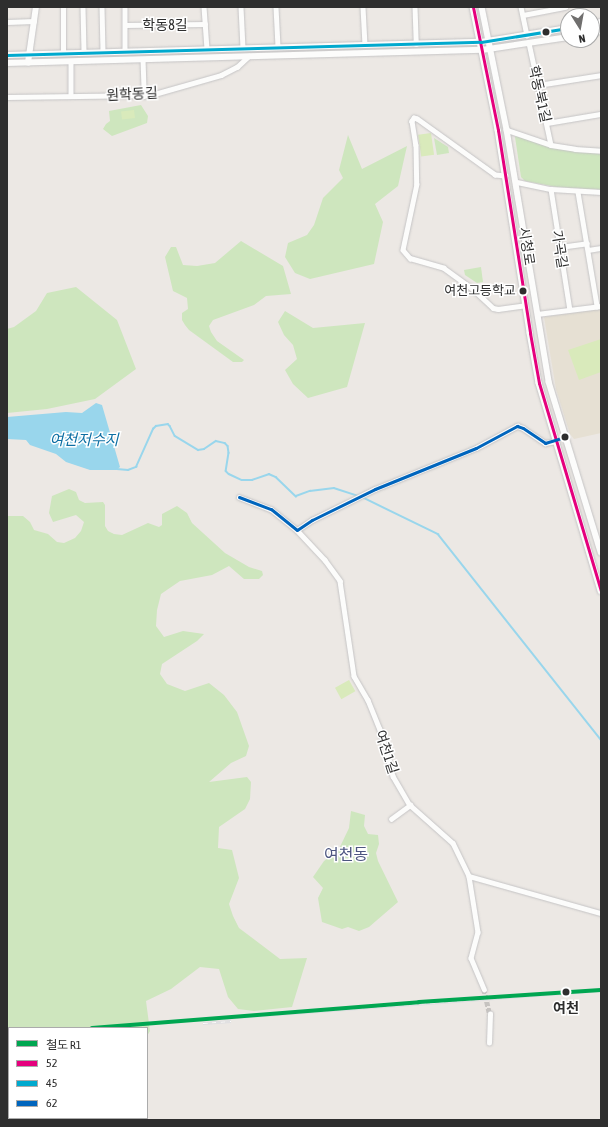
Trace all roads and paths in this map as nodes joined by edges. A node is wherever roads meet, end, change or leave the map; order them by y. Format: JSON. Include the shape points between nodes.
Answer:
{"nodes":[{"id":1,"x":36,"y":7,"type":"edge"},
{"id":2,"x":63,"y":7,"type":"edge"},
{"id":3,"x":83,"y":7,"type":"edge"},
{"id":4,"x":102,"y":7,"type":"edge"},
{"id":5,"x":125,"y":7,"type":"edge"},
{"id":6,"x":204,"y":7,"type":"edge"},
{"id":7,"x":241,"y":7,"type":"edge"},
{"id":8,"x":276,"y":7,"type":"edge"},
{"id":9,"x":363,"y":7,"type":"edge"},
{"id":10,"x":415,"y":7,"type":"edge"},
{"id":11,"x":473,"y":7,"type":"edge"},
{"id":12,"x":482,"y":7,"type":"edge"},
{"id":13,"x":521,"y":7,"type":"edge"},
{"id":14,"x":564,"y":7,"type":"edge"},
{"id":15,"x":522,"y":15,"type":"junction"},
{"id":16,"x":34,"y":21,"type":"junction"},
{"id":17,"x":7,"y":22,"type":"edge"},
{"id":18,"x":205,"y":24,"type":"junction"},
{"id":19,"x":125,"y":25,"type":"junction"},
{"id":20,"x":560,"y":30,"type":"edge"},
{"id":21,"x":527,"y":36,"type":"junction"},
{"id":22,"x":560,"y":38,"type":"edge"},
{"id":23,"x":489,"y":41,"type":"junction"},
{"id":24,"x":480,"y":42,"type":"junction"},
{"id":25,"x":529,"y":43,"type":"junction"},
{"id":26,"x":416,"y":44,"type":"junction"},
{"id":27,"x":365,"y":45,"type":"junction"},
{"id":28,"x":278,"y":47,"type":"junction"},
{"id":29,"x":243,"y":48,"type":"junction"},
{"id":30,"x":490,"y":48,"type":"junction"},
{"id":31,"x":207,"y":49,"type":"junction"},
{"id":32,"x":482,"y":50,"type":"junction"},
{"id":33,"x":125,"y":51,"type":"junction"},
{"id":34,"x":84,"y":52,"type":"junction"},
{"id":35,"x":103,"y":52,"type":"junction"},
{"id":36,"x":63,"y":53,"type":"junction"},
{"id":37,"x":30,"y":54,"type":"junction"},
{"id":38,"x":7,"y":55,"type":"edge"},
{"id":39,"x":248,"y":56,"type":"junction"},
{"id":40,"x":143,"y":59,"type":"junction"},
{"id":41,"x":71,"y":61,"type":"junction"},
{"id":42,"x":7,"y":63,"type":"edge"},
{"id":43,"x":28,"y":63,"type":"junction"},
{"id":44,"x":601,"y":75,"type":"edge"},
{"id":45,"x":538,"y":85,"type":"junction"},
{"id":46,"x":72,"y":96,"type":"junction"},
{"id":47,"x":144,"y":96,"type":"junction"},
{"id":48,"x":7,"y":97,"type":"edge"},
{"id":49,"x":601,"y":114,"type":"edge"},
{"id":50,"x":547,"y":124,"type":"junction"},
{"id":51,"x":507,"y":130,"type":"junction"},
{"id":52,"x":552,"y":145,"type":"junction"},
{"id":53,"x":601,"y":151,"type":"edge"},
{"id":54,"x":506,"y":176,"type":"junction"},
{"id":55,"x":516,"y":182,"type":"junction"},
{"id":56,"x":551,"y":189,"type":"junction"},
{"id":57,"x":578,"y":192,"type":"junction"},
{"id":58,"x":601,"y":192,"type":"edge"},
{"id":59,"x":525,"y":231,"type":"junction"},
{"id":60,"x":515,"y":233,"type":"junction"},
{"id":61,"x":587,"y":243,"type":"junction"},
{"id":62,"x":560,"y":247,"type":"junction"},
{"id":63,"x":601,"y":248,"type":"edge"},
{"id":64,"x":588,"y":250,"type":"junction"},
{"id":65,"x":525,"y":305,"type":"junction"},
{"id":66,"x":599,"y":306,"type":"edge"},
{"id":67,"x":570,"y":310,"type":"junction"},
{"id":68,"x":537,"y":314,"type":"junction"},
{"id":69,"x":565,"y":438,"type":"junction"},
{"id":70,"x":556,"y":441,"type":"junction"},
{"id":71,"x":239,"y":497,"type":"dead end"},
{"id":72,"x":297,"y":530,"type":"junction"},
{"id":73,"x":601,"y":552,"type":"edge"},
{"id":74,"x":601,"y":591,"type":"edge"},
{"id":75,"x":410,"y":805,"type":"junction"},
{"id":76,"x":391,"y":819,"type":"dead end"},
{"id":77,"x":469,"y":876,"type":"junction"},
{"id":78,"x":601,"y":913,"type":"edge"},
{"id":79,"x":484,"y":989,"type":"tunnel mouth"},
{"id":80,"x":490,"y":1014,"type":"tunnel mouth"},
{"id":81,"x":488,"y":1043,"type":"dead end"}],
"edges":[{"from":1,"to":16,"type":"street"},
{"from":2,"to":36,"type":"street"},
{"from":3,"to":34,"type":"street"},
{"from":4,"to":35,"type":"street"},
{"from":5,"to":19,"type":"street","name":"학동8길"},
{"from":6,"to":18,"type":"street","name":"학동8길"},
{"from":7,"to":29,"type":"street"},
{"from":8,"to":28,"type":"street"},
{"from":9,"to":27,"type":"street"},
{"from":10,"to":26,"type":"street"},
{"from":11,"to":24,"type":"street","name":"시청로"},
{"from":12,"to":23,"type":"street","name":"시청로"},
{"from":13,"to":15,"type":"street"},
{"from":14,"to":15,"type":"street"},
{"from":15,"to":21,"type":"street"},
{"from":16,"to":17,"type":"street"},
{"from":16,"to":37,"type":"street"},
{"from":18,"to":19,"type":"street","name":"학동8길"},
{"from":18,"to":31,"type":"street","name":"학동8길"},
{"from":19,"to":33,"type":"street","name":"학동8길"},
{"from":20,"to":21,"type":"street"},
{"from":21,"to":23,"type":"street"},
{"from":22,"to":25,"type":"street"},
{"from":23,"to":24,"type":"street"},
{"from":23,"to":30,"type":"street","name":"시청로"},
{"from":24,"to":26,"type":"street"},
{"from":24,"to":32,"type":"street","name":"시청로"},
{"from":25,"to":30,"type":"street"},
{"from":25,"to":45,"type":"street","name":"학동북1길"},
{"from":26,"to":27,"type":"street"},
{"from":27,"to":28,"type":"street"},
{"from":28,"to":29,"type":"street"},
{"from":29,"to":31,"type":"street"},
{"from":30,"to":32,"type":"street"},
{"from":30,"to":51,"type":"street","name":"시청로"},
{"from":31,"to":33,"type":"street"},
{"from":32,"to":39,"type":"street"},
{"from":32,"to":54,"type":"street","name":"시청로"},
{"from":33,"to":35,"type":"street"},
{"from":34,"to":35,"type":"street"},
{"from":34,"to":36,"type":"street"},
{"from":36,"to":37,"type":"street"},
{"from":37,"to":38,"type":"street"},
{"from":37,"to":43,"type":"street"},
{"from":39,"to":40,"type":"street"},
{"from":39,"to":47,"type":"street","name":"원학동길","via":[[235,69],[221,76]]},
{"from":40,"to":41,"type":"street"},
{"from":40,"to":47,"type":"street"},
{"from":41,"to":43,"type":"street"},
{"from":41,"to":46,"type":"street"},
{"from":42,"to":43,"type":"street"},
{"from":44,"to":45,"type":"street"},
{"from":45,"to":50,"type":"street","name":"학동북1길"},
{"from":46,"to":47,"type":"street","name":"원학동길"},
{"from":46,"to":48,"type":"street","name":"원학동길"},
{"from":49,"to":50,"type":"street"},
{"from":50,"to":52,"type":"street","name":"학동북1길"},
{"from":51,"to":52,"type":"street"},
{"from":51,"to":55,"type":"street","name":"시청로"},
{"from":52,"to":53,"type":"street"},
{"from":54,"to":60,"type":"street","name":"시청로"},
{"from":54,"to":65,"type":"street","via":[[495,175],[414,118],[412,121],[416,145],[417,184],[403,252],[410,258],[444,268],[493,308]]},
{"from":55,"to":56,"type":"street"},
{"from":55,"to":59,"type":"street","name":"시청로"},
{"from":56,"to":57,"type":"street"},
{"from":56,"to":62,"type":"street","name":"가곡길"},
{"from":57,"to":58,"type":"street"},
{"from":57,"to":61,"type":"street","name":"가곡길"},
{"from":59,"to":60,"type":"street"},
{"from":59,"to":68,"type":"street","name":"시청로"},
{"from":60,"to":65,"type":"street","name":"시청로"},
{"from":61,"to":62,"type":"street"},
{"from":61,"to":64,"type":"street","name":"가곡길"},
{"from":62,"to":67,"type":"street","name":"가곡길"},
{"from":63,"to":64,"type":"street"},
{"from":64,"to":66,"type":"street","name":"가곡길"},
{"from":65,"to":70,"type":"street","name":"시청로","via":[[539,383]]},
{"from":66,"to":67,"type":"street","name":"가곡길"},
{"from":67,"to":68,"type":"street","name":"가곡길"},
{"from":68,"to":69,"type":"street","name":"시청로","via":[[549,382]]},
{"from":69,"to":70,"type":"street"},
{"from":69,"to":73,"type":"street","name":"시청로"},
{"from":70,"to":72,"type":"street","via":[[545,443],[517,426],[476,448],[364,495]]},
{"from":70,"to":74,"type":"street","name":"시청로"},
{"from":71,"to":72,"type":"street","name":"여천1길","via":[[271,509]]},
{"from":72,"to":75,"type":"street","name":"여천1길","via":[[325,560],[340,581],[354,676],[380,729],[393,776]]},
{"from":75,"to":76,"type":"street"},
{"from":75,"to":77,"type":"street","name":"여천1길","via":[[453,843]]},
{"from":77,"to":78,"type":"street"},
{"from":77,"to":79,"type":"street","name":"여천1길","via":[[478,932],[471,960]]},
{"from":80,"to":81,"type":"street"}]}
